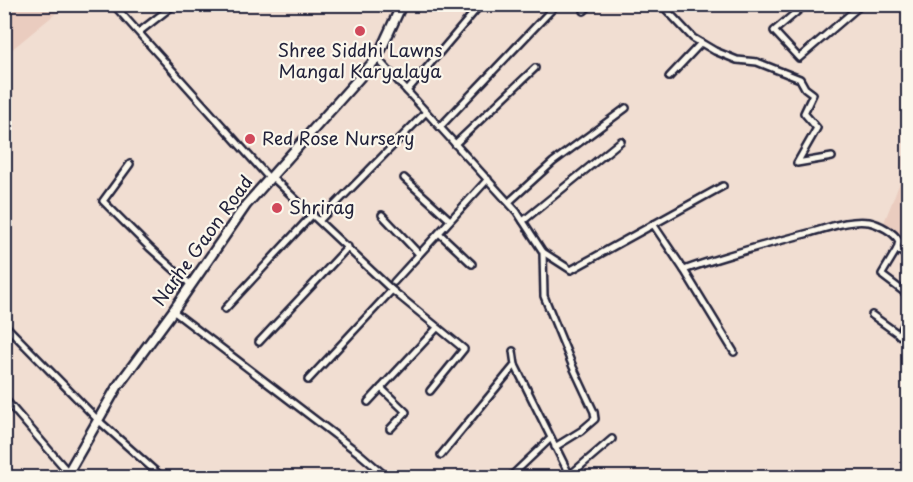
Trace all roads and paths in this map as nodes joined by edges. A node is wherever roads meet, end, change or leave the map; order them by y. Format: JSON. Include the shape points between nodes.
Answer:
{"nodes":[{"id":1,"x":113,"y":4,"type":"edge"},
{"id":2,"x":175,"y":4,"type":"edge"},
{"id":3,"x":402,"y":4,"type":"edge"},
{"id":4,"x":481,"y":4,"type":"edge"},
{"id":5,"x":557,"y":4,"type":"edge"},
{"id":6,"x":591,"y":4,"type":"edge"},
{"id":7,"x":661,"y":4,"type":"edge"},
{"id":8,"x":806,"y":4,"type":"edge"},
{"id":9,"x":862,"y":4,"type":"edge"},
{"id":10,"x":584,"y":11,"type":"dead end"},
{"id":11,"x":139,"y":32,"type":"junction"},
{"id":12,"x":701,"y":43,"type":"junction"},
{"id":13,"x":377,"y":58,"type":"junction"},
{"id":14,"x":535,"y":68,"type":"dead end"},
{"id":15,"x":669,"y":77,"type":"dead end"},
{"id":16,"x":407,"y":91,"type":"junction"},
{"id":17,"x":626,"y":108,"type":"dead end"},
{"id":18,"x":426,"y":112,"type":"junction"},
{"id":19,"x":440,"y":127,"type":"junction"},
{"id":20,"x":621,"y":141,"type":"dead end"},
{"id":21,"x":455,"y":144,"type":"junction"},
{"id":22,"x":832,"y":157,"type":"dead end"},
{"id":23,"x":130,"y":164,"type":"dead end"},
{"id":24,"x":270,"y":177,"type":"junction"},
{"id":25,"x":404,"y":178,"type":"dead end"},
{"id":26,"x":488,"y":179,"type":"junction"},
{"id":27,"x":723,"y":186,"type":"dead end"},
{"id":28,"x":509,"y":202,"type":"junction"},
{"id":29,"x":313,"y":214,"type":"junction"},
{"id":30,"x":382,"y":215,"type":"dead end"},
{"id":31,"x":320,"y":220,"type":"junction"},
{"id":32,"x":450,"y":220,"type":"junction"},
{"id":33,"x":523,"y":221,"type":"junction"},
{"id":34,"x":653,"y":224,"type":"junction"},
{"id":35,"x":439,"y":232,"type":"junction"},
{"id":36,"x":348,"y":247,"type":"junction"},
{"id":37,"x":897,"y":249,"type":"junction"},
{"id":38,"x":543,"y":252,"type":"junction"},
{"id":39,"x":419,"y":254,"type":"junction"},
{"id":40,"x":909,"y":257,"type":"edge"},
{"id":41,"x":472,"y":264,"type":"dead end"},
{"id":42,"x":684,"y":270,"type":"junction"},
{"id":43,"x":394,"y":282,"type":"dead end"},
{"id":44,"x":191,"y":285,"type":"junction"},
{"id":45,"x":392,"y":290,"type":"junction"},
{"id":46,"x":909,"y":295,"type":"edge"},
{"id":47,"x":225,"y":309,"type":"dead end"},
{"id":48,"x":173,"y":311,"type":"junction"},
{"id":49,"x":872,"y":315,"type":"dead end"},
{"id":50,"x":909,"y":317,"type":"edge"},
{"id":51,"x":4,"y":324,"type":"edge"},
{"id":52,"x":437,"y":328,"type":"junction"},
{"id":53,"x":899,"y":335,"type":"junction"},
{"id":54,"x":909,"y":341,"type":"edge"},
{"id":55,"x":259,"y":342,"type":"dead end"},
{"id":56,"x":513,"y":351,"type":"dead end"},
{"id":57,"x":734,"y":352,"type":"dead end"},
{"id":58,"x":515,"y":365,"type":"junction"},
{"id":59,"x":308,"y":380,"type":"dead end"},
{"id":60,"x":381,"y":388,"type":"junction"},
{"id":61,"x":429,"y":391,"type":"dead end"},
{"id":62,"x":4,"y":398,"type":"edge"},
{"id":63,"x":368,"y":402,"type":"dead end"},
{"id":64,"x":98,"y":420,"type":"junction"},
{"id":65,"x":390,"y":429,"type":"dead end"},
{"id":66,"x":551,"y":438,"type":"junction"},
{"id":67,"x":612,"y":439,"type":"dead end"},
{"id":68,"x":555,"y":447,"type":"junction"},
{"id":69,"x":441,"y":455,"type":"dead end"},
{"id":70,"x":67,"y":475,"type":"edge"},
{"id":71,"x":571,"y":476,"type":"edge"},
{"id":72,"x":163,"y":477,"type":"edge"},
{"id":73,"x":388,"y":477,"type":"edge"},
{"id":74,"x":509,"y":477,"type":"edge"}],
"edges":[{"from":1,"to":11,"type":"street"},
{"from":2,"to":11,"type":"street"},
{"from":3,"to":13,"type":"street","name":"Narhe Gaon Road"},
{"from":4,"to":16,"type":"street"},
{"from":5,"to":19,"type":"street"},
{"from":6,"to":10,"type":"street"},
{"from":7,"to":12,"type":"street"},
{"from":8,"to":9,"type":"street","via":[[774,31],[799,58]]},
{"from":11,"to":24,"type":"street"},
{"from":12,"to":15,"type":"street"},
{"from":12,"to":22,"type":"street","via":[[737,60],[757,62],[801,80],[813,94],[804,113],[817,128],[797,163]]},
{"from":13,"to":16,"type":"street"},
{"from":13,"to":24,"type":"street","name":"Narhe Gaon Road"},
{"from":14,"to":21,"type":"street"},
{"from":16,"to":18,"type":"street"},
{"from":17,"to":28,"type":"street","via":[[553,162]]},
{"from":18,"to":19,"type":"street"},
{"from":18,"to":31,"type":"street"},
{"from":19,"to":21,"type":"street"},
{"from":20,"to":33,"type":"street"},
{"from":21,"to":26,"type":"street"},
{"from":23,"to":44,"type":"street","via":[[103,201]]},
{"from":24,"to":29,"type":"street"},
{"from":24,"to":44,"type":"street","name":"Narhe Gaon Road"},
{"from":25,"to":32,"type":"street"},
{"from":26,"to":28,"type":"street"},
{"from":26,"to":32,"type":"street"},
{"from":27,"to":34,"type":"street"},
{"from":28,"to":33,"type":"street"},
{"from":29,"to":31,"type":"street"},
{"from":29,"to":47,"type":"street"},
{"from":30,"to":39,"type":"street"},
{"from":31,"to":36,"type":"street"},
{"from":32,"to":35,"type":"street"},
{"from":33,"to":38,"type":"street"},
{"from":34,"to":38,"type":"street","via":[[571,270]]},
{"from":34,"to":42,"type":"street"},
{"from":35,"to":39,"type":"street"},
{"from":35,"to":41,"type":"street"},
{"from":36,"to":45,"type":"street"},
{"from":36,"to":55,"type":"street"},
{"from":37,"to":40,"type":"street"},
{"from":37,"to":42,"type":"street","via":[[897,237],[882,227],[868,222],[843,224]]},
{"from":37,"to":46,"type":"street","via":[[882,273]]},
{"from":38,"to":68,"type":"street","via":[[544,296],[595,418]]},
{"from":39,"to":43,"type":"street"},
{"from":42,"to":57,"type":"street"},
{"from":44,"to":48,"type":"street","name":"Narhe Gaon Road"},
{"from":45,"to":52,"type":"street"},
{"from":45,"to":59,"type":"street"},
{"from":48,"to":64,"type":"street","name":"Narhe Gaon Road","via":[[117,387]]},
{"from":48,"to":73,"type":"street"},
{"from":49,"to":53,"type":"street"},
{"from":50,"to":53,"type":"street"},
{"from":51,"to":64,"type":"street"},
{"from":52,"to":60,"type":"street"},
{"from":52,"to":61,"type":"street","via":[[464,349]]},
{"from":53,"to":54,"type":"street"},
{"from":56,"to":58,"type":"street"},
{"from":58,"to":66,"type":"street"},
{"from":58,"to":69,"type":"street"},
{"from":60,"to":63,"type":"street"},
{"from":60,"to":65,"type":"street","via":[[406,412]]},
{"from":62,"to":70,"type":"street"},
{"from":64,"to":70,"type":"street","name":"Narhe Gaon Road"},
{"from":64,"to":72,"type":"street"},
{"from":66,"to":68,"type":"street"},
{"from":66,"to":74,"type":"street"},
{"from":67,"to":71,"type":"street"},
{"from":68,"to":71,"type":"street"}]}
